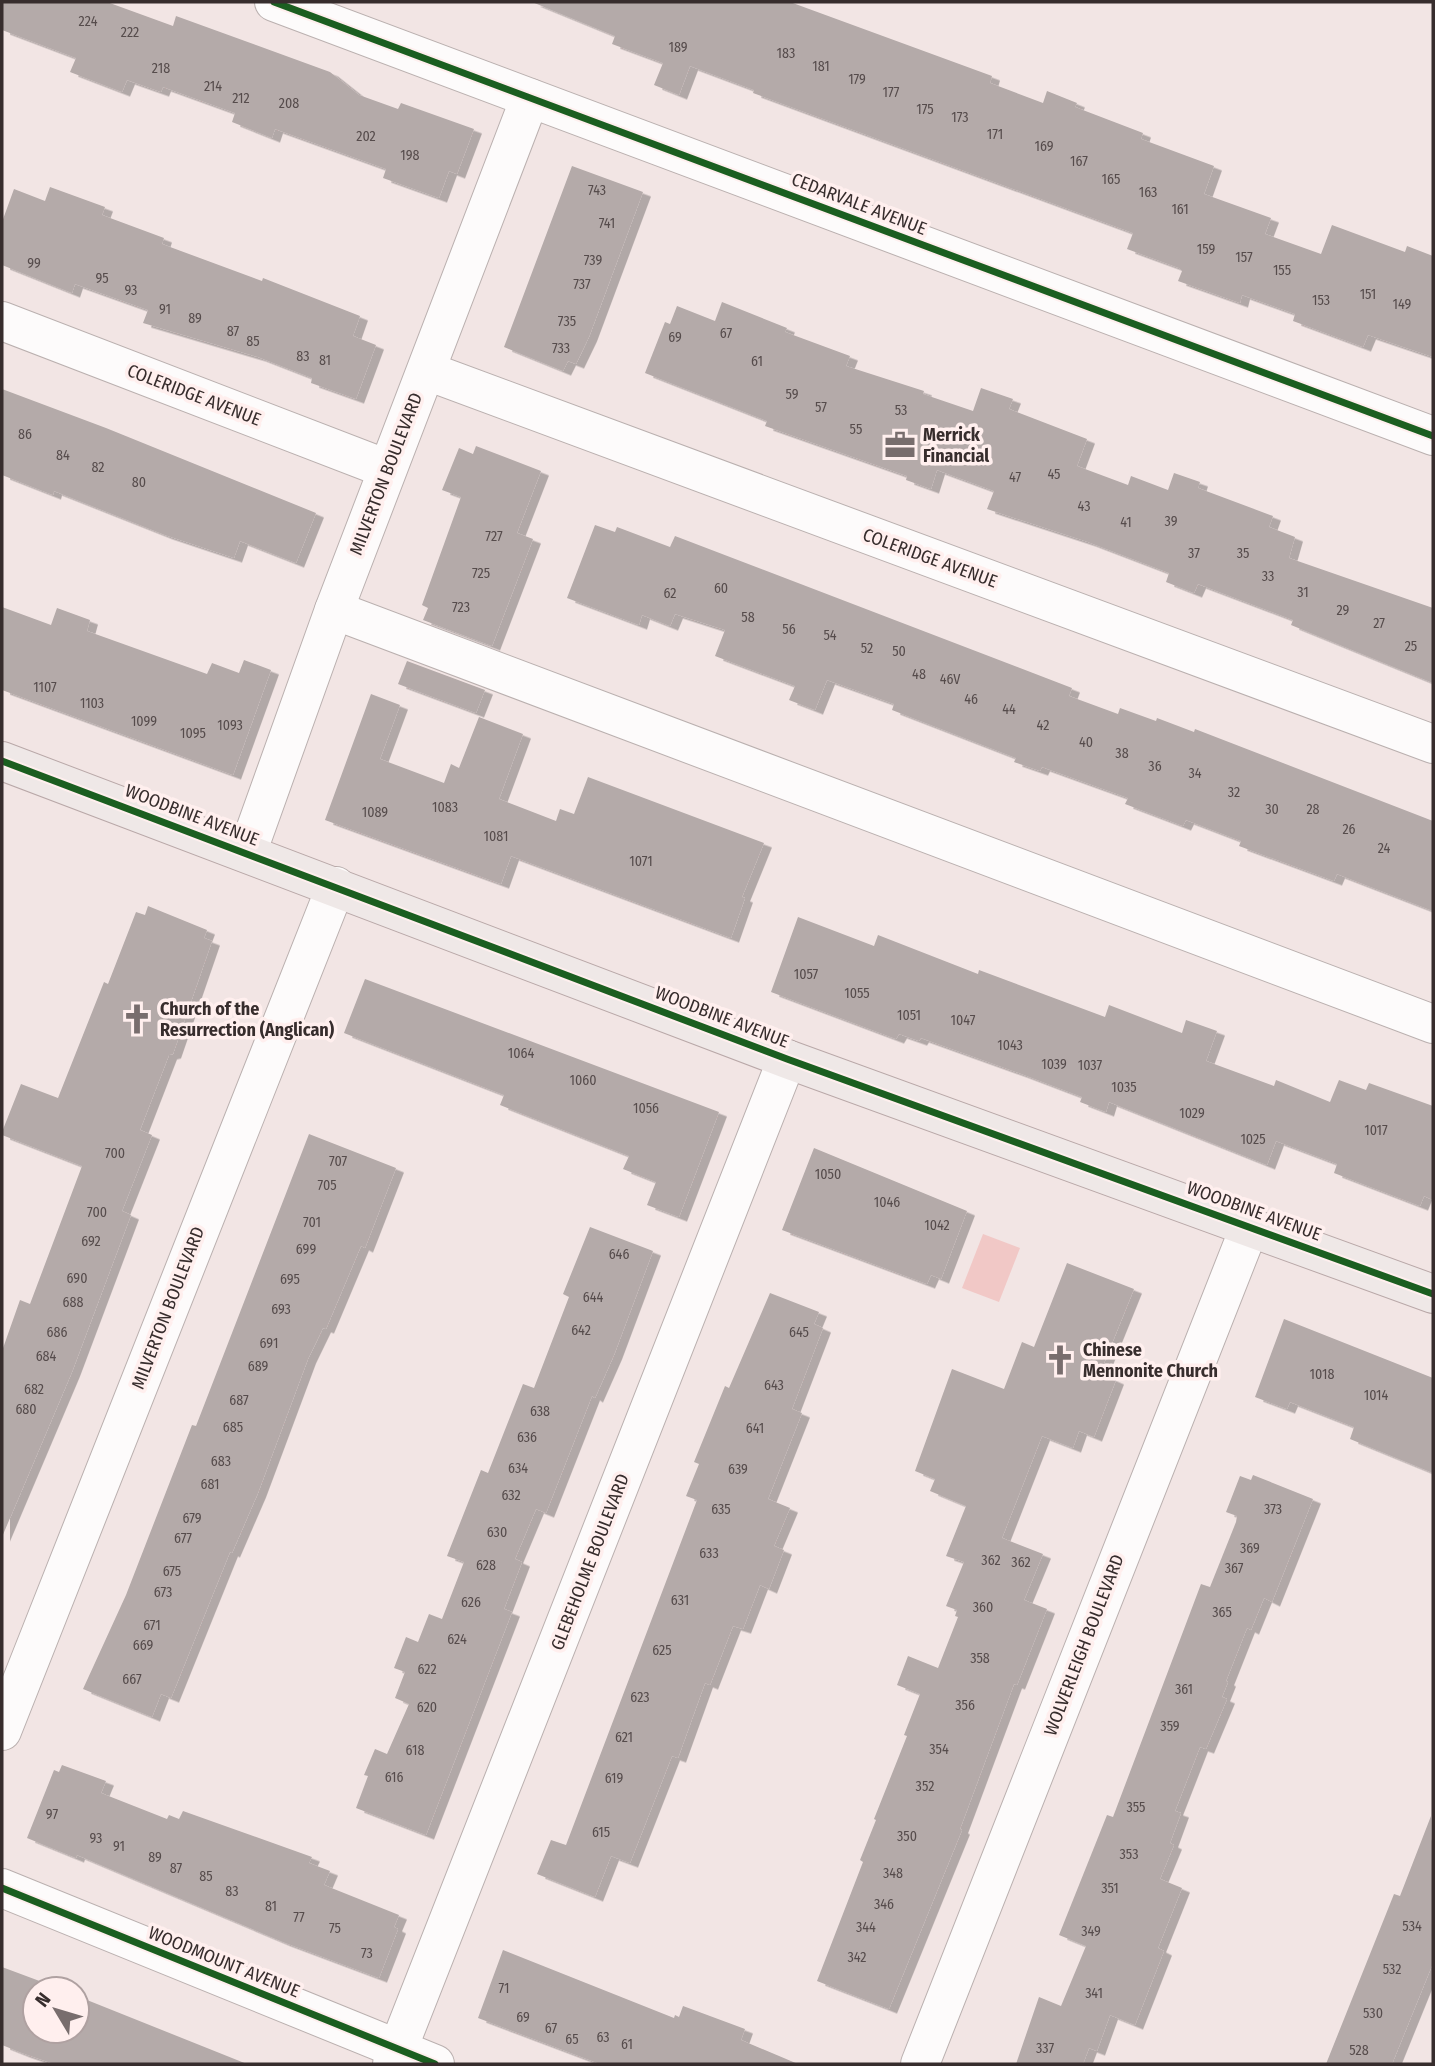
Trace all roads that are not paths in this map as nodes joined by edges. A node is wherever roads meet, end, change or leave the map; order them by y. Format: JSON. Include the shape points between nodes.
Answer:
{"nodes":[{"id":1,"x":274,"y":2,"type":"edge"},
{"id":2,"x":530,"y":98,"type":"junction"},
{"id":3,"x":2,"y":321,"type":"edge"},
{"id":4,"x":427,"y":371,"type":"junction"},
{"id":5,"x":1433,"y":436,"type":"edge"},
{"id":6,"x":387,"y":469,"type":"junction"},
{"id":7,"x":334,"y":610,"type":"junction"},
{"id":8,"x":1433,"y":744,"type":"edge"},
{"id":9,"x":2,"y":761,"type":"edge"},
{"id":10,"x":247,"y":853,"type":"junction"},
{"id":11,"x":336,"y":886,"type":"junction"},
{"id":12,"x":1433,"y":1024,"type":"edge"},
{"id":13,"x":787,"y":1059,"type":"junction"},
{"id":14,"x":1250,"y":1226,"type":"junction"},
{"id":15,"x":1433,"y":1294,"type":"edge"},
{"id":16,"x":2,"y":1731,"type":"edge"},
{"id":17,"x":2,"y":1888,"type":"edge"},
{"id":18,"x":395,"y":2057,"type":"edge"},
{"id":19,"x":435,"y":2064,"type":"edge"},
{"id":20,"x":920,"y":2064,"type":"edge"}],
"edges":[{"from":1,"to":2,"type":"street","name":"CEDARVALE AVENUE"},
{"from":2,"to":4,"type":"street","name":"MILVERTON BOULEVARD"},
{"from":2,"to":5,"type":"street","name":"CEDARVALE AVENUE"},
{"from":3,"to":6,"type":"street","name":"COLERIDGE AVENUE"},
{"from":4,"to":6,"type":"street","name":"MILVERTON BOULEVARD"},
{"from":4,"to":8,"type":"street","name":"COLERIDGE AVENUE"},
{"from":6,"to":7,"type":"street","name":"MILVERTON BOULEVARD"},
{"from":7,"to":10,"type":"street","name":"MILVERTON BOULEVARD"},
{"from":7,"to":12,"type":"street"},
{"from":9,"to":10,"type":"main road","name":"WOODBINE AVENUE"},
{"from":10,"to":11,"type":"main road","name":"WOODBINE AVENUE"},
{"from":11,"to":13,"type":"main road","name":"WOODBINE AVENUE"},
{"from":11,"to":16,"type":"street","name":"MILVERTON BOULEVARD"},
{"from":13,"to":14,"type":"main road","name":"WOODBINE AVENUE"},
{"from":13,"to":18,"type":"street","name":"GLEBEHOLME BOULEVARD"},
{"from":14,"to":15,"type":"main road","name":"WOODBINE AVENUE"},
{"from":14,"to":20,"type":"street","name":"WOLVERLEIGH BOULEVARD"},
{"from":17,"to":18,"type":"street","name":"WOODMOUNT AVENUE"},
{"from":18,"to":19,"type":"street","name":"WOODMOUNT AVENUE"}]}
